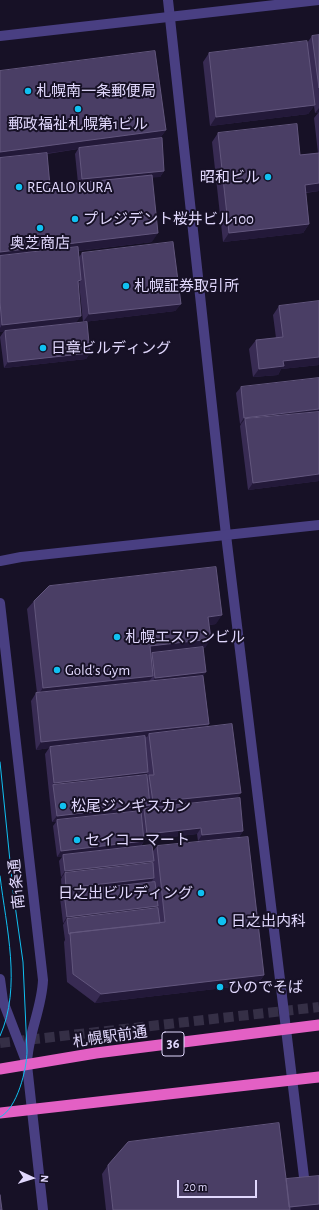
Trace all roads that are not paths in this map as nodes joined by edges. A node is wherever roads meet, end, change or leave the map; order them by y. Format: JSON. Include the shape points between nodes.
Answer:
{"nodes":[{"id":1,"x":168,"y":0,"type":"edge"},
{"id":2,"x":319,"y":0,"type":"edge"},
{"id":3,"x":170,"y":17,"type":"junction"},
{"id":4,"x":0,"y":36,"type":"edge"},
{"id":5,"x":319,"y":525,"type":"edge"},
{"id":6,"x":226,"y":535,"type":"junction"},
{"id":7,"x":0,"y":561,"type":"edge"},
{"id":8,"x":0,"y":603,"type":"edge"},
{"id":9,"x":0,"y":979,"type":"edge"},
{"id":10,"x":319,"y":1025,"type":"edge"},
{"id":11,"x":286,"y":1029,"type":"junction"},
{"id":12,"x":27,"y":1065,"type":"junction"},
{"id":13,"x":0,"y":1069,"type":"edge"},
{"id":14,"x":319,"y":1078,"type":"edge"},
{"id":15,"x":293,"y":1080,"type":"junction"},
{"id":16,"x":32,"y":1109,"type":"junction"},
{"id":17,"x":0,"y":1113,"type":"edge"},
{"id":18,"x":43,"y":1210,"type":"edge"},
{"id":19,"x":308,"y":1210,"type":"edge"}],
"edges":[{"from":1,"to":3,"type":"street"},
{"from":2,"to":3,"type":"street"},
{"from":3,"to":4,"type":"street"},
{"from":3,"to":6,"type":"street"},
{"from":5,"to":6,"type":"street"},
{"from":6,"to":7,"type":"street"},
{"from":6,"to":11,"type":"street"},
{"from":8,"to":12,"type":"street","name":"南1条通","via":[[43,980],[42,997],[27,1051]]},
{"from":9,"to":12,"type":"street","name":"南1条通","via":[[3,1001]]},
{"from":10,"to":11,"type":"highway","name":"札幌駅前通","number":"36"},
{"from":11,"to":12,"type":"highway","name":"札幌駅前通","number":"36","via":[[96,1053]]},
{"from":11,"to":15,"type":"street"},
{"from":12,"to":13,"type":"highway","name":"札幌駅前通","number":"36"},
{"from":12,"to":16,"type":"street","name":"南1条通"},
{"from":14,"to":15,"type":"highway"},
{"from":15,"to":16,"type":"highway"},
{"from":15,"to":19,"type":"street"},
{"from":16,"to":17,"type":"highway"},
{"from":16,"to":18,"type":"street","name":"南1条通"}]}
